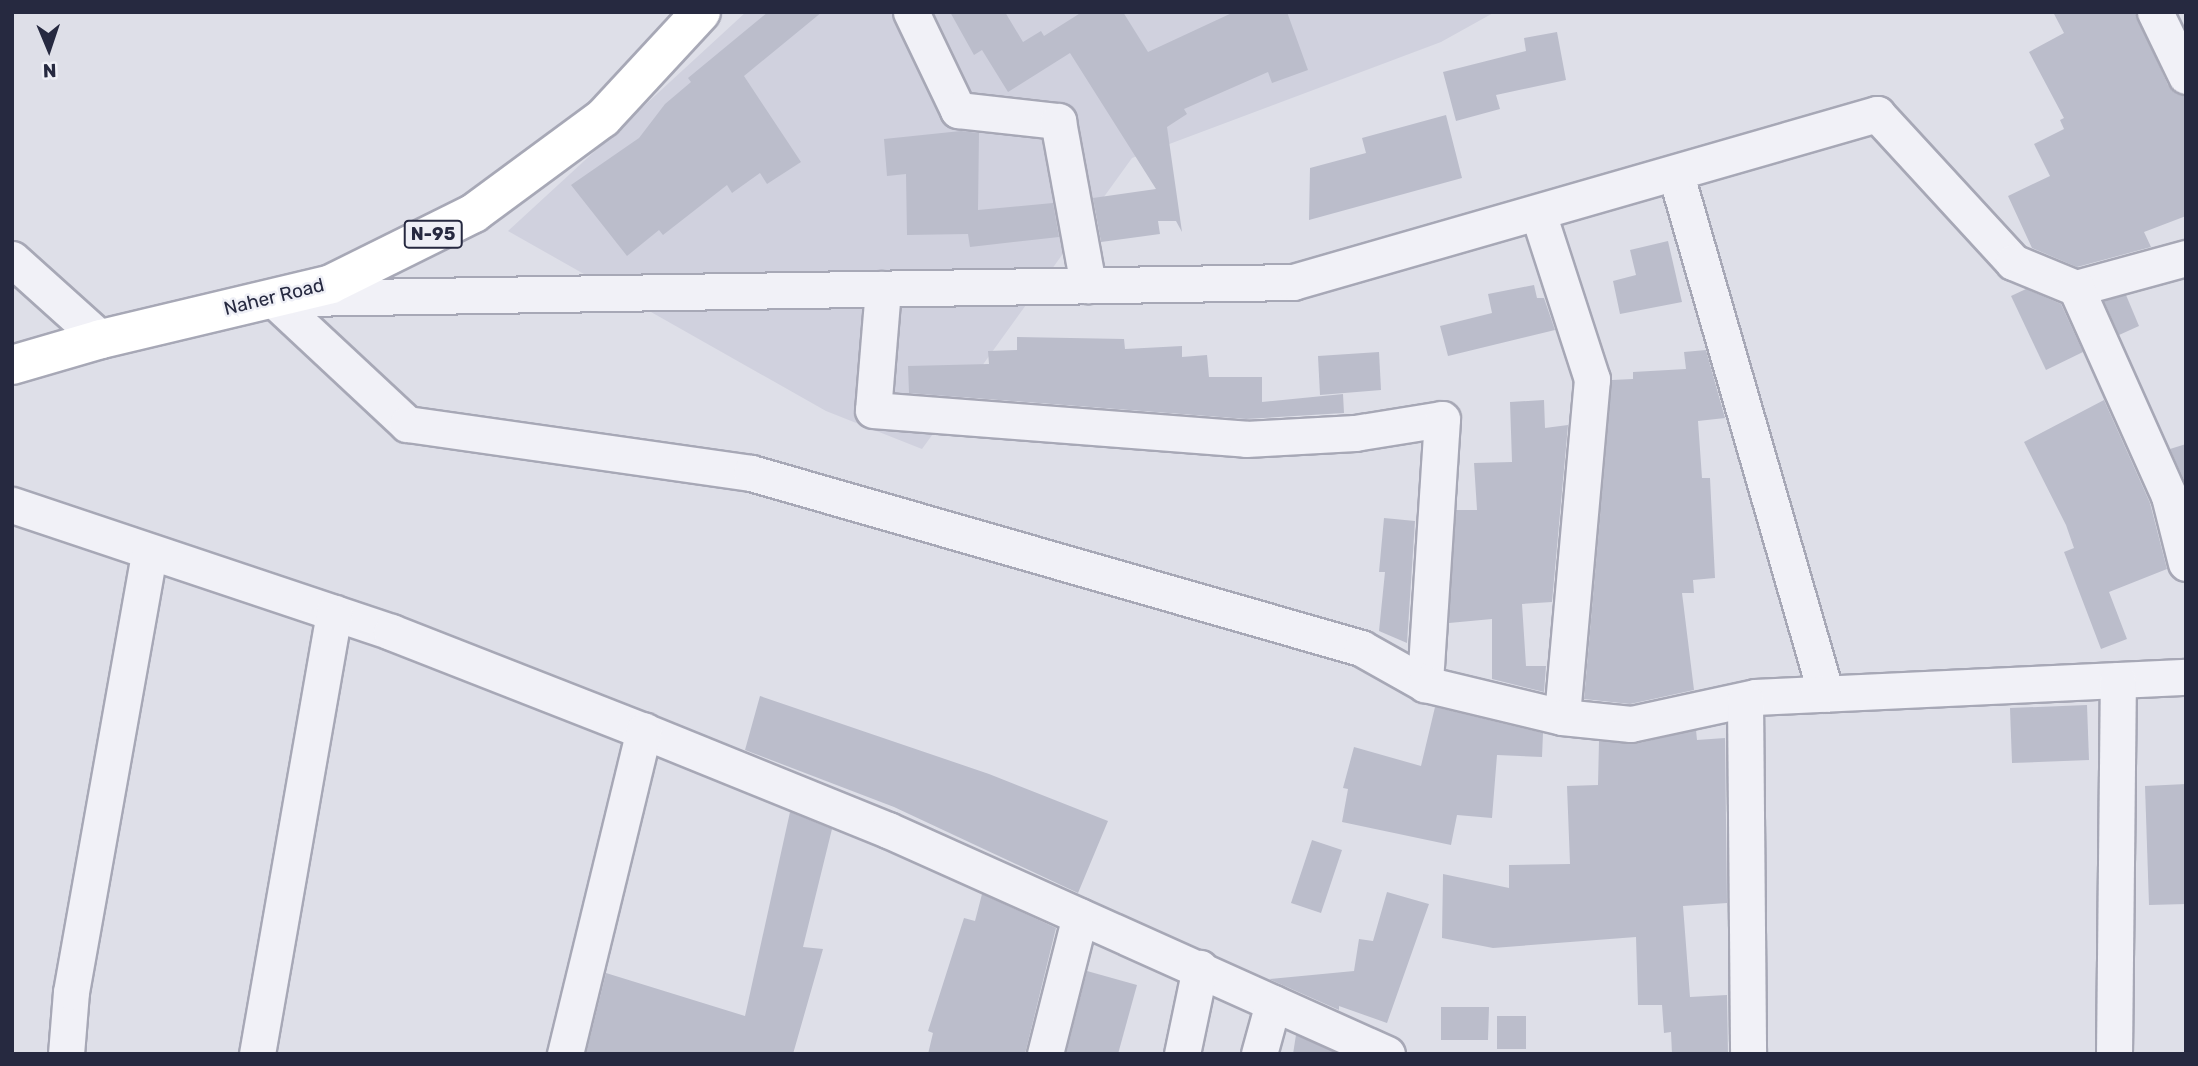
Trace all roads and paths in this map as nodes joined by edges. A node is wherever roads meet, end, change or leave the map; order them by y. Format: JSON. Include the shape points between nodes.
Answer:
{"nodes":[{"id":1,"x":701,"y":12,"type":"edge"},
{"id":2,"x":911,"y":12,"type":"edge"},
{"id":3,"x":2155,"y":12,"type":"edge"},
{"id":4,"x":2186,"y":76,"type":"edge"},
{"id":5,"x":1676,"y":175,"type":"junction"},
{"id":6,"x":1538,"y":213,"type":"junction"},
{"id":7,"x":2186,"y":258,"type":"edge"},
{"id":8,"x":12,"y":259,"type":"edge"},
{"id":9,"x":1088,"y":285,"type":"junction"},
{"id":10,"x":883,"y":289,"type":"junction"},
{"id":11,"x":2076,"y":289,"type":"junction"},
{"id":12,"x":272,"y":298,"type":"junction"},
{"id":13,"x":101,"y":339,"type":"junction"},
{"id":14,"x":12,"y":365,"type":"edge"},
{"id":15,"x":12,"y":505,"type":"edge"},
{"id":16,"x":149,"y":553,"type":"junction"},
{"id":17,"x":2186,"y":563,"type":"edge"},
{"id":18,"x":334,"y":613,"type":"junction"},
{"id":19,"x":2186,"y":677,"type":"edge"},
{"id":20,"x":2118,"y":680,"type":"junction"},
{"id":21,"x":1425,"y":684,"type":"junction"},
{"id":22,"x":1826,"y":694,"type":"junction"},
{"id":23,"x":1745,"y":700,"type":"junction"},
{"id":24,"x":1562,"y":717,"type":"junction"},
{"id":25,"x":644,"y":731,"type":"junction"},
{"id":26,"x":1080,"y":916,"type":"junction"},
{"id":27,"x":1200,"y":968,"type":"junction"},
{"id":28,"x":1273,"y":1003,"type":"junction"},
{"id":29,"x":65,"y":1054,"type":"edge"},
{"id":30,"x":257,"y":1054,"type":"edge"},
{"id":31,"x":565,"y":1054,"type":"edge"},
{"id":32,"x":1045,"y":1054,"type":"edge"},
{"id":33,"x":1182,"y":1054,"type":"edge"},
{"id":34,"x":1259,"y":1054,"type":"edge"},
{"id":35,"x":1387,"y":1054,"type":"edge"},
{"id":36,"x":1748,"y":1054,"type":"edge"},
{"id":37,"x":2114,"y":1054,"type":"edge"}],
"edges":[{"from":1,"to":12,"type":"main road","name":"Naher Road","number":"N-95","via":[[603,118],[474,214],[331,284]]},
{"from":2,"to":9,"type":"street","via":[[958,110],[1058,121]]},
{"from":3,"to":4,"type":"street"},
{"from":5,"to":6,"type":"street"},
{"from":5,"to":11,"type":"street","via":[[1877,114],[2014,262]]},
{"from":5,"to":22,"type":"street"},
{"from":6,"to":9,"type":"street","via":[[1293,282]]},
{"from":6,"to":24,"type":"street","via":[[1592,379]]},
{"from":7,"to":11,"type":"street"},
{"from":8,"to":13,"type":"street"},
{"from":9,"to":10,"type":"street"},
{"from":10,"to":12,"type":"street"},
{"from":10,"to":21,"type":"street","via":[[873,410],[1246,439],[1355,433],[1442,419]]},
{"from":11,"to":17,"type":"street","via":[[2169,496]]},
{"from":12,"to":13,"type":"main road","name":"Naher Road","number":"N-95"},
{"from":12,"to":21,"type":"street","via":[[407,424],[751,473],[1361,648]]},
{"from":13,"to":14,"type":"main road","name":"Naher Road","number":"N-95"},
{"from":15,"to":16,"type":"street"},
{"from":16,"to":18,"type":"street"},
{"from":16,"to":29,"type":"street","via":[[71,992]]},
{"from":18,"to":25,"type":"street"},
{"from":18,"to":30,"type":"street"},
{"from":19,"to":20,"type":"street"},
{"from":20,"to":22,"type":"street"},
{"from":20,"to":37,"type":"street"},
{"from":21,"to":24,"type":"street"},
{"from":22,"to":23,"type":"street"},
{"from":23,"to":24,"type":"street","via":[[1631,724]]},
{"from":23,"to":36,"type":"street"},
{"from":25,"to":26,"type":"street","via":[[888,830]]},
{"from":25,"to":31,"type":"street"},
{"from":26,"to":27,"type":"street"},
{"from":26,"to":32,"type":"street"},
{"from":27,"to":28,"type":"street"},
{"from":27,"to":33,"type":"street"},
{"from":28,"to":34,"type":"street"},
{"from":28,"to":35,"type":"street"}]}
